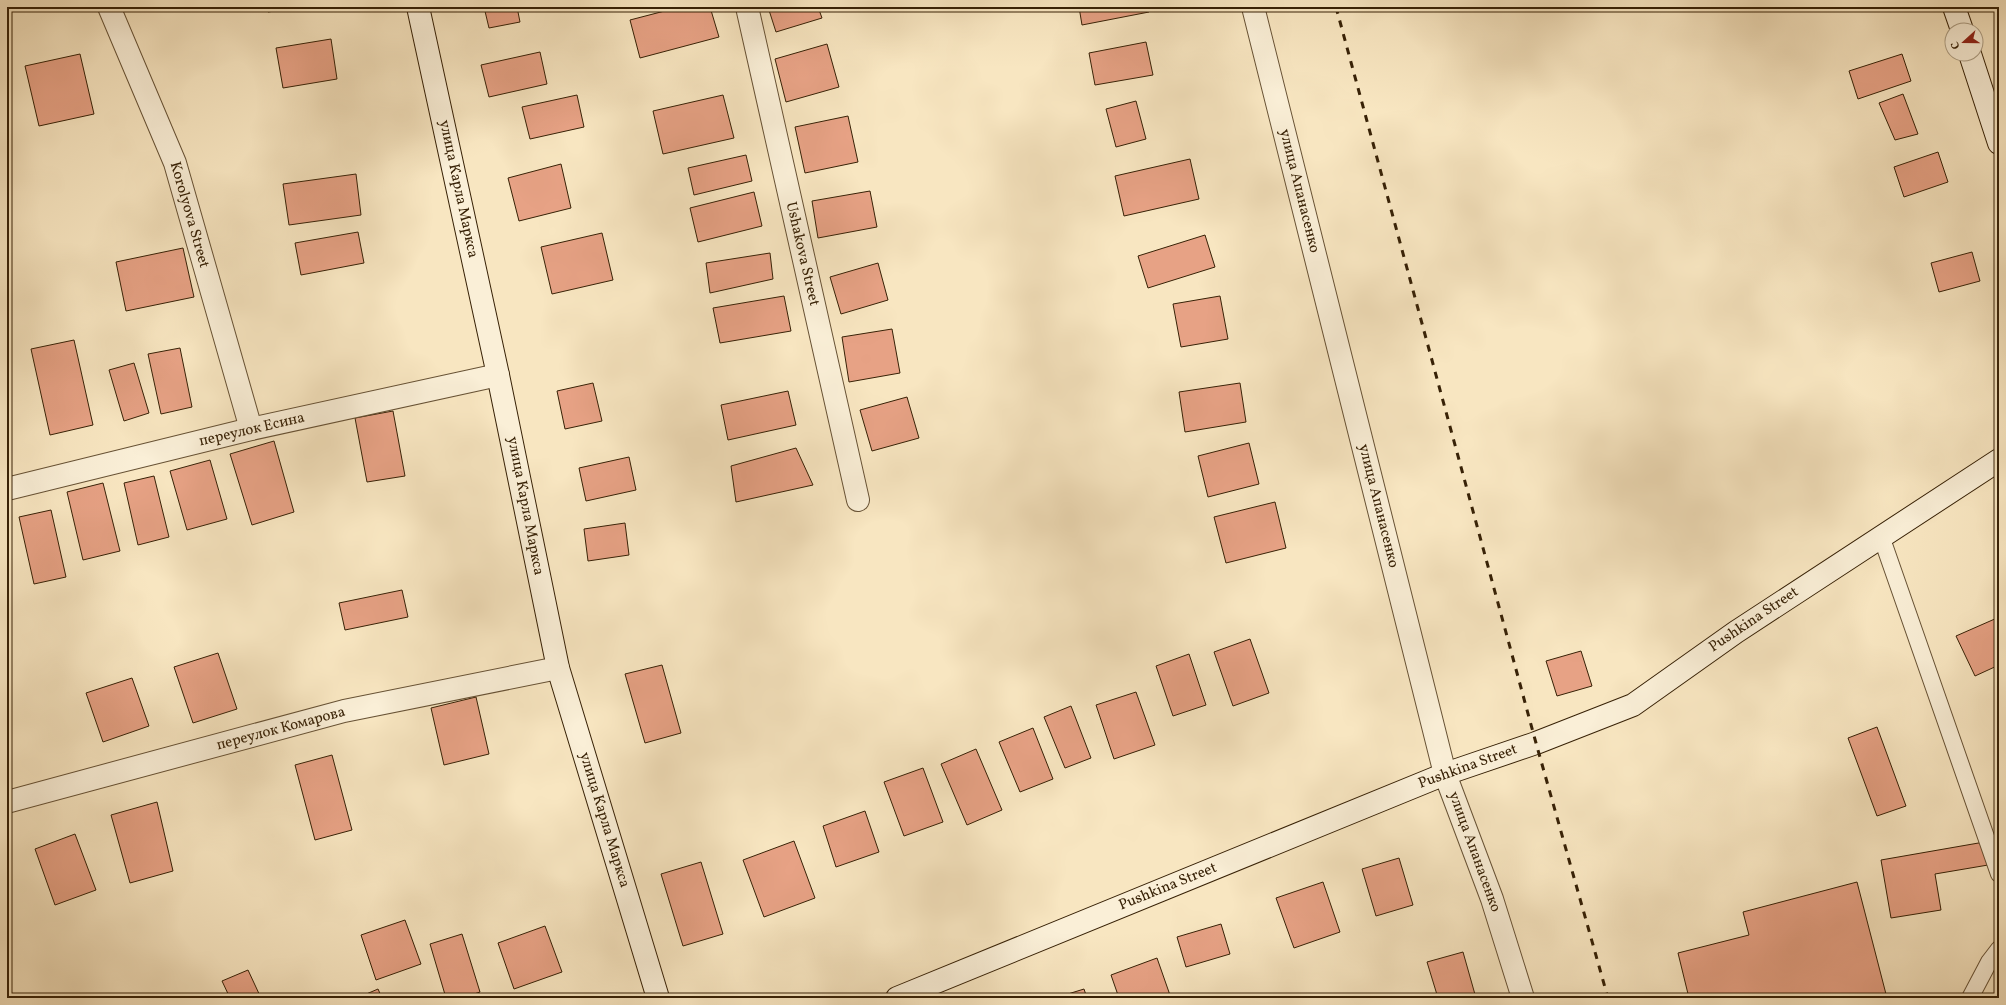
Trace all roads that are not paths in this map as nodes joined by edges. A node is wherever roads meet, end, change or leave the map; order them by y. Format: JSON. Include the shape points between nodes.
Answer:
{"nodes":[{"id":1,"x":109,"y":7,"type":"edge"},
{"id":2,"x":418,"y":7,"type":"edge"},
{"id":3,"x":747,"y":7,"type":"edge"},
{"id":4,"x":1253,"y":7,"type":"edge"},
{"id":5,"x":1954,"y":7,"type":"edge"},
{"id":6,"x":1959,"y":22,"type":"edge"},
{"id":7,"x":1973,"y":62,"type":"edge"},
{"id":8,"x":1999,"y":143,"type":"edge"},
{"id":9,"x":498,"y":375,"type":"junction"},
{"id":10,"x":250,"y":429,"type":"junction"},
{"id":11,"x":1999,"y":460,"type":"edge"},
{"id":12,"x":7,"y":489,"type":"edge"},
{"id":13,"x":858,"y":500,"type":"dead end"},
{"id":14,"x":1882,"y":536,"type":"junction"},
{"id":15,"x":558,"y":668,"type":"junction"},
{"id":16,"x":1445,"y":774,"type":"junction"},
{"id":17,"x":7,"y":802,"type":"edge"},
{"id":18,"x":1999,"y":874,"type":"edge"},
{"id":19,"x":1999,"y":949,"type":"edge"},
{"id":20,"x":658,"y":998,"type":"edge"},
{"id":21,"x":897,"y":998,"type":"edge"},
{"id":22,"x":1523,"y":998,"type":"edge"},
{"id":23,"x":1970,"y":998,"type":"edge"}],
"edges":[{"from":1,"to":10,"type":"street","name":"Korolyova Street","via":[[176,163]]},
{"from":2,"to":9,"type":"street","name":"улица Карла Маркса"},
{"from":3,"to":13,"type":"street","name":"Ushakova Street"},
{"from":4,"to":16,"type":"street","name":"улица Апанасенко"},
{"from":5,"to":6,"type":"street"},
{"from":7,"to":8,"type":"street"},
{"from":9,"to":10,"type":"street","name":"переулок Есина"},
{"from":9,"to":15,"type":"street","name":"улица Карла Маркса"},
{"from":10,"to":12,"type":"street","name":"переулок Есина"},
{"from":11,"to":14,"type":"street","name":"Pushkina Street"},
{"from":14,"to":16,"type":"street","name":"Pushkina Street","via":[[1736,632],[1633,705],[1536,743]]},
{"from":14,"to":18,"type":"lane"},
{"from":15,"to":17,"type":"street","name":"переулок Комарова","via":[[344,711]]},
{"from":15,"to":20,"type":"street","name":"улица Карла Маркса"},
{"from":16,"to":21,"type":"street","name":"Pushkina Street"},
{"from":16,"to":22,"type":"street","name":"улица Апанасенко","via":[[1492,899]]},
{"from":19,"to":23,"type":"lane"}]}
